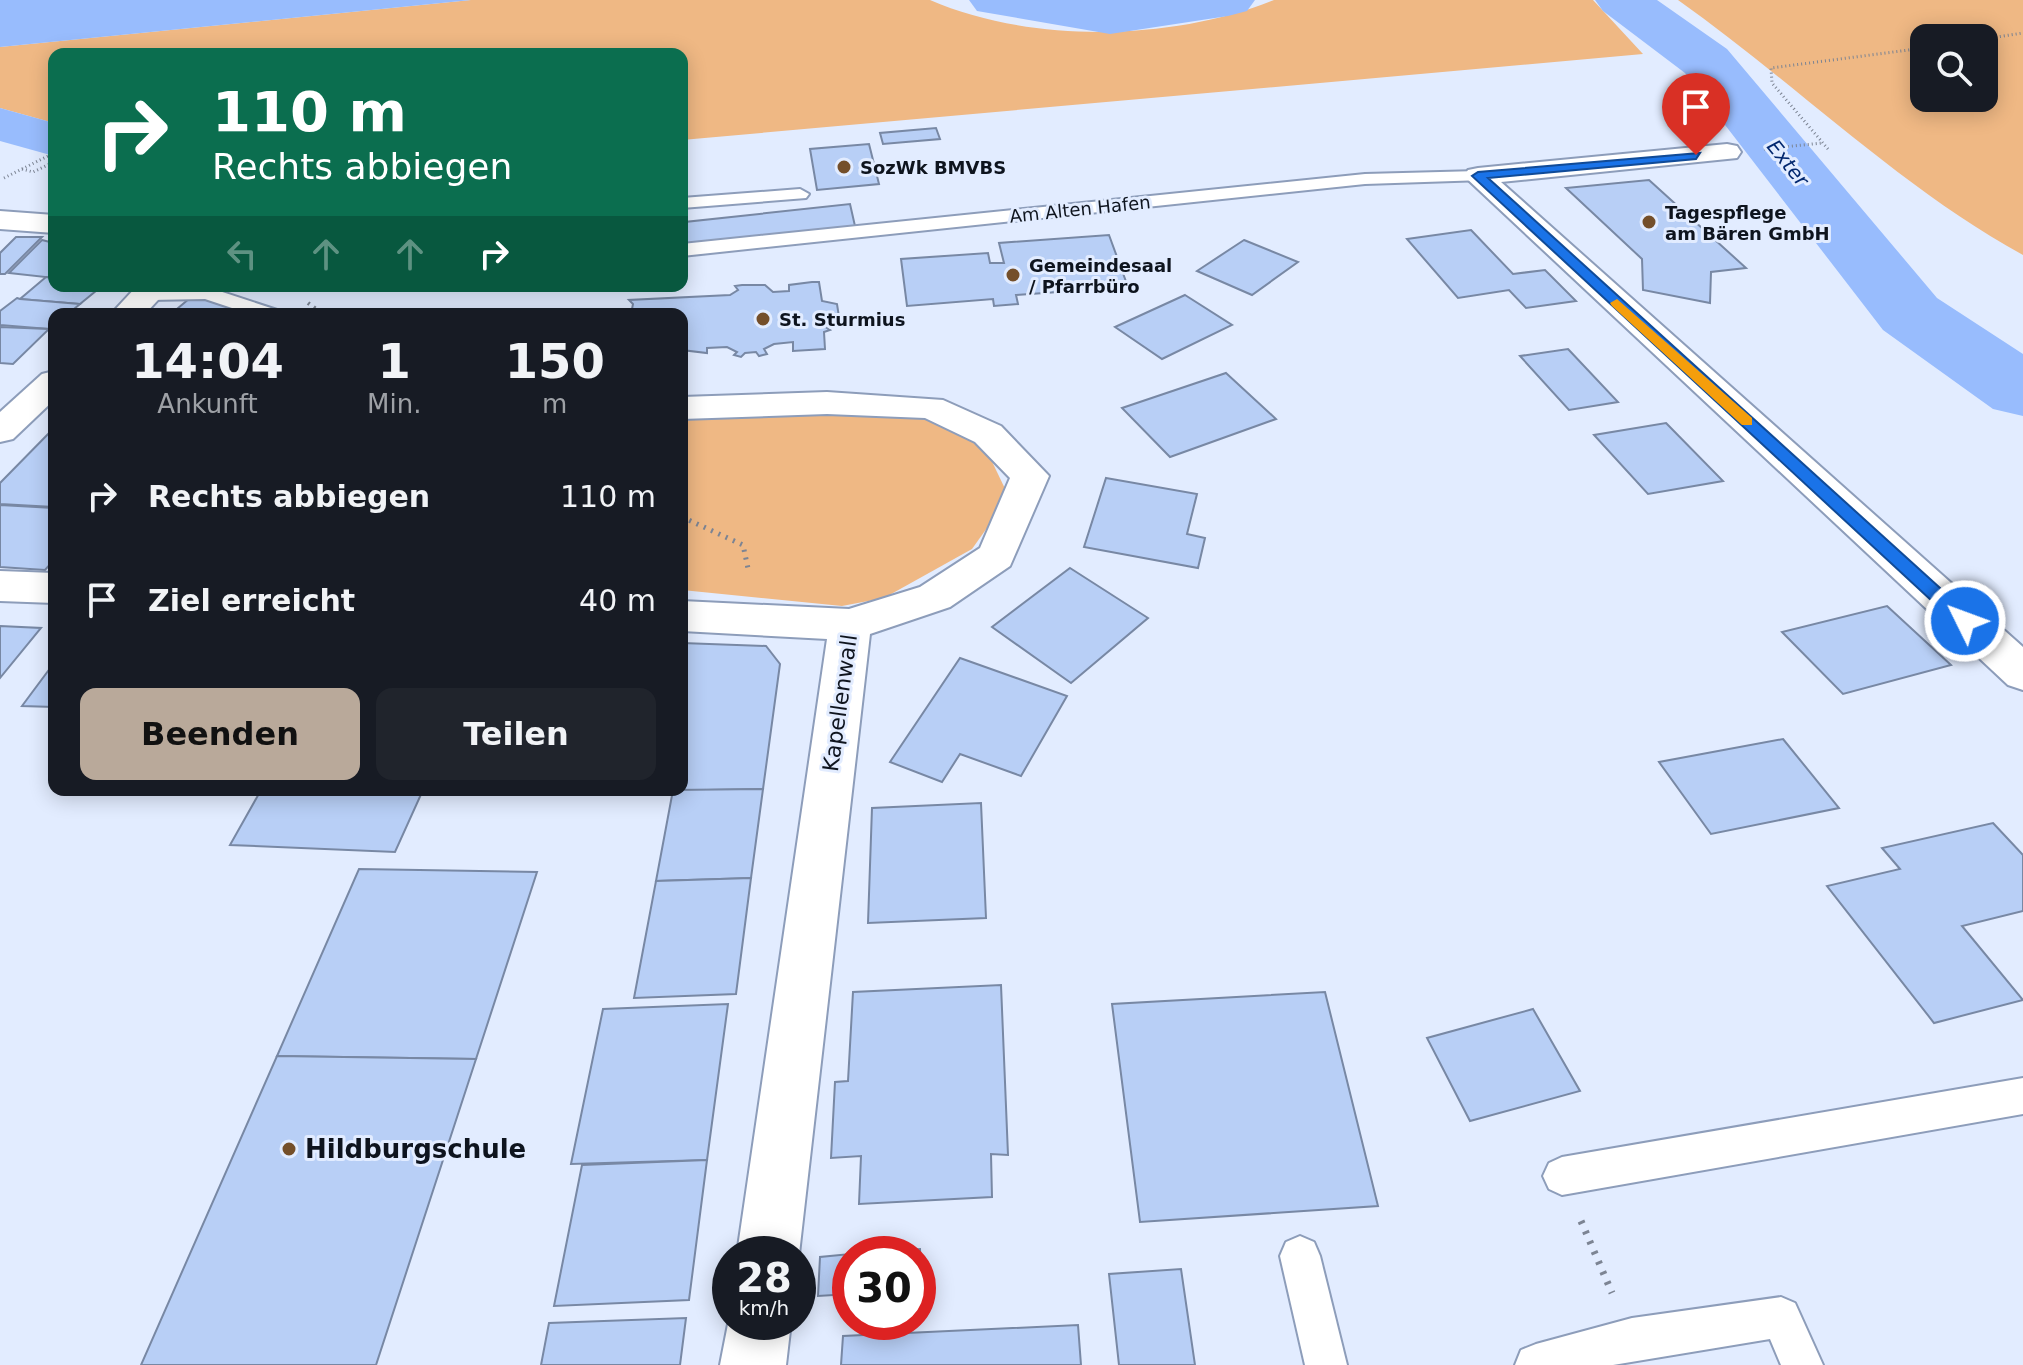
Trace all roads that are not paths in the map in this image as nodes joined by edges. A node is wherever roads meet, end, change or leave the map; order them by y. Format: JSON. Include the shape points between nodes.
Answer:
{"nodes":[{"id":1,"x":1727,"y":152,"type":"road end"},
{"id":2,"x":1478,"y":176,"type":"junction"},
{"id":3,"x":800,"y":194,"type":"dead end"},
{"id":4,"x":688,"y":203,"type":"edge"},
{"id":5,"x":0,"y":220,"type":"edge"},
{"id":6,"x":48,"y":224,"type":"edge"},
{"id":7,"x":688,"y":249,"type":"edge"},
{"id":8,"x":143,"y":298,"type":"edge"},
{"id":9,"x":252,"y":308,"type":"edge"},
{"id":10,"x":48,"y":387,"type":"edge"},
{"id":11,"x":688,"y":408,"type":"edge"},
{"id":12,"x":0,"y":431,"type":"edge"},
{"id":13,"x":0,"y":586,"type":"edge"},
{"id":14,"x":48,"y":588,"type":"edge"},
{"id":15,"x":688,"y":616,"type":"edge"},
{"id":16,"x":850,"y":625,"type":"junction"},
{"id":17,"x":2023,"y":673,"type":"edge"},
{"id":18,"x":2021,"y":1101,"type":"edge"},
{"id":19,"x":1562,"y":1176,"type":"road end"},
{"id":20,"x":770,"y":1236,"type":"edge"},
{"id":21,"x":1300,"y":1256,"type":"dead end"},
{"id":22,"x":756,"y":1340,"type":"edge"},
{"id":23,"x":753,"y":1365,"type":"edge"},
{"id":24,"x":1326,"y":1365,"type":"edge"},
{"id":25,"x":1536,"y":1365,"type":"edge"},
{"id":26,"x":1802,"y":1365,"type":"edge"}],
"edges":[{"from":1,"to":2,"type":"street"},
{"from":2,"to":7,"type":"lane","name":"Am Alten Hafen","via":[[1365,179]]},
{"from":2,"to":17,"type":"street"},
{"from":3,"to":4,"type":"lane"},
{"from":5,"to":6,"type":"street"},
{"from":8,"to":9,"type":"lane","via":[[207,293]]},
{"from":10,"to":12,"type":"street"},
{"from":11,"to":16,"type":"street","name":"Kapellenwall","via":[[827,403],[931,408],[988,434],[1030,476],[996,556],[935,597]]},
{"from":13,"to":14,"type":"street"},
{"from":15,"to":16,"type":"street"},
{"from":16,"to":20,"type":"street","name":"Kapellenwall"},
{"from":18,"to":19,"type":"lane"},
{"from":21,"to":24,"type":"lane"},
{"from":22,"to":23,"type":"street"},
{"from":25,"to":26,"type":"lane","via":[[1632,1339],[1781,1317]]}]}
